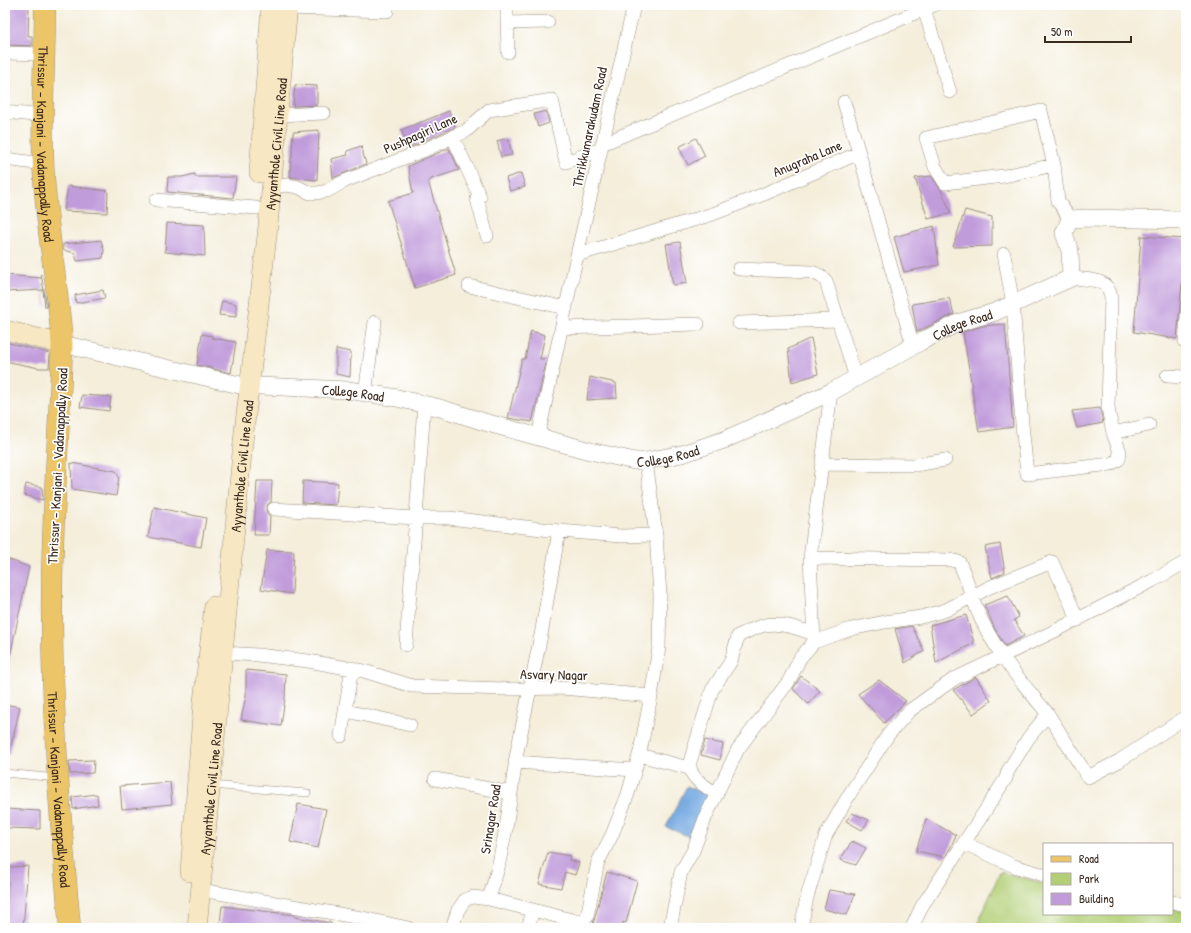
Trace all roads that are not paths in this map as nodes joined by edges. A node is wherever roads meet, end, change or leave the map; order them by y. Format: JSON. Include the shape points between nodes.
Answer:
{"nodes":[{"id":1,"x":45,"y":5,"type":"edge"},
{"id":2,"x":506,"y":5,"type":"edge"},
{"id":3,"x":634,"y":5,"type":"edge"},
{"id":4,"x":282,"y":6,"type":"edge"},
{"id":5,"x":922,"y":8,"type":"edge"},
{"id":6,"x":387,"y":11,"type":"dead end"},
{"id":7,"x":548,"y":22,"type":"dead end"},
{"id":8,"x":508,"y":52,"type":"dead end"},
{"id":9,"x":5,"y":53,"type":"edge"},
{"id":10,"x":45,"y":54,"type":"junction"},
{"id":11,"x":950,"y":92,"type":"dead end"},
{"id":12,"x":844,"y":102,"type":"dead end"},
{"id":13,"x":5,"y":112,"type":"edge"},
{"id":14,"x":324,"y":113,"type":"dead end"},
{"id":15,"x":43,"y":116,"type":"junction"},
{"id":16,"x":272,"y":121,"type":"junction"},
{"id":17,"x":453,"y":137,"type":"junction"},
{"id":18,"x":602,"y":146,"type":"junction"},
{"id":19,"x":859,"y":153,"type":"junction"},
{"id":20,"x":5,"y":159,"type":"edge"},
{"id":21,"x":43,"y":164,"type":"junction"},
{"id":22,"x":1054,"y":165,"type":"junction"},
{"id":23,"x":271,"y":187,"type":"junction"},
{"id":24,"x":156,"y":200,"type":"dead end"},
{"id":25,"x":256,"y":208,"type":"junction"},
{"id":26,"x":1070,"y":219,"type":"junction"},
{"id":27,"x":1186,"y":220,"type":"edge"},
{"id":28,"x":487,"y":236,"type":"dead end"},
{"id":29,"x":1004,"y":254,"type":"dead end"},
{"id":30,"x":577,"y":255,"type":"junction"},
{"id":31,"x":739,"y":269,"type":"dead end"},
{"id":32,"x":1071,"y":278,"type":"junction"},
{"id":33,"x":469,"y":286,"type":"dead end"},
{"id":34,"x":1186,"y":288,"type":"edge"},
{"id":35,"x":1013,"y":304,"type":"junction"},
{"id":36,"x":566,"y":308,"type":"junction"},
{"id":37,"x":838,"y":320,"type":"junction"},
{"id":38,"x":375,"y":322,"type":"dead end"},
{"id":39,"x":738,"y":323,"type":"dead end"},
{"id":40,"x":698,"y":324,"type":"dead end"},
{"id":41,"x":562,"y":328,"type":"junction"},
{"id":42,"x":5,"y":330,"type":"edge"},
{"id":43,"x":1182,"y":343,"type":"dead end"},
{"id":44,"x":62,"y":344,"type":"junction"},
{"id":45,"x":914,"y":346,"type":"junction"},
{"id":46,"x":1167,"y":376,"type":"dead end"},
{"id":47,"x":1186,"y":377,"type":"edge"},
{"id":48,"x":856,"y":378,"type":"junction"},
{"id":49,"x":244,"y":385,"type":"junction"},
{"id":50,"x":831,"y":392,"type":"junction"},
{"id":51,"x":365,"y":393,"type":"junction"},
{"id":52,"x":424,"y":404,"type":"junction"},
{"id":53,"x":1149,"y":425,"type":"dead end"},
{"id":54,"x":1113,"y":433,"type":"junction"},
{"id":55,"x":538,"y":437,"type":"junction"},
{"id":56,"x":945,"y":460,"type":"dead end"},
{"id":57,"x":646,"y":461,"type":"junction"},
{"id":58,"x":822,"y":464,"type":"junction"},
{"id":59,"x":274,"y":509,"type":"dead end"},
{"id":60,"x":415,"y":518,"type":"junction"},
{"id":61,"x":560,"y":530,"type":"junction"},
{"id":62,"x":656,"y":535,"type":"junction"},
{"id":63,"x":810,"y":558,"type":"junction"},
{"id":64,"x":1186,"y":562,"type":"edge"},
{"id":65,"x":973,"y":596,"type":"junction"},
{"id":66,"x":1078,"y":620,"type":"junction"},
{"id":67,"x":814,"y":638,"type":"junction"},
{"id":68,"x":406,"y":645,"type":"dead end"},
{"id":69,"x":222,"y":653,"type":"junction"},
{"id":70,"x":1001,"y":656,"type":"junction"},
{"id":71,"x":352,"y":668,"type":"junction"},
{"id":72,"x":530,"y":690,"type":"junction"},
{"id":73,"x":651,"y":696,"type":"junction"},
{"id":74,"x":346,"y":710,"type":"junction"},
{"id":75,"x":1048,"y":714,"type":"junction"},
{"id":76,"x":1186,"y":717,"type":"edge"},
{"id":77,"x":410,"y":725,"type":"dead end"},
{"id":78,"x":341,"y":736,"type":"dead end"},
{"id":79,"x":639,"y":755,"type":"junction"},
{"id":80,"x":515,"y":762,"type":"junction"},
{"id":81,"x":689,"y":768,"type":"junction"},
{"id":82,"x":635,"y":770,"type":"junction"},
{"id":83,"x":5,"y":773,"type":"edge"},
{"id":84,"x":59,"y":779,"type":"junction"},
{"id":85,"x":435,"y":779,"type":"dead end"},
{"id":86,"x":210,"y":785,"type":"junction"},
{"id":87,"x":307,"y":793,"type":"dead end"},
{"id":88,"x":511,"y":793,"type":"junction"},
{"id":89,"x":717,"y":794,"type":"junction"},
{"id":90,"x":964,"y":843,"type":"junction"},
{"id":91,"x":1043,"y":875,"type":"edge"},
{"id":92,"x":201,"y":890,"type":"junction"},
{"id":93,"x":489,"y":899,"type":"junction"},
{"id":94,"x":1173,"y":902,"type":"edge"},
{"id":95,"x":1186,"y":905,"type":"edge"},
{"id":96,"x":533,"y":910,"type":"junction"},
{"id":97,"x":70,"y":928,"type":"edge"},
{"id":98,"x":186,"y":928,"type":"edge"},
{"id":99,"x":197,"y":928,"type":"edge"},
{"id":100,"x":408,"y":928,"type":"edge"},
{"id":101,"x":452,"y":928,"type":"edge"},
{"id":102,"x":528,"y":928,"type":"edge"},
{"id":103,"x":670,"y":928,"type":"edge"},
{"id":104,"x":801,"y":928,"type":"edge"},
{"id":105,"x":912,"y":928,"type":"edge"}],
"edges":[{"from":1,"to":10,"type":"main road","name":"Thrissur - Kanjani - Vadanappally Road"},
{"from":2,"to":7,"type":"street","via":[[507,23]]},
{"from":2,"to":8,"type":"street"},
{"from":3,"to":18,"type":"street","name":"Thrikkumarakudam Road"},
{"from":4,"to":6,"type":"street"},
{"from":4,"to":16,"type":"main road","name":"Ayyanthole Civil Line Road"},
{"from":5,"to":11,"type":"street"},
{"from":5,"to":18,"type":"street"},
{"from":9,"to":10,"type":"street"},
{"from":10,"to":15,"type":"main road","name":"Thrissur - Kanjani - Vadanappally Road"},
{"from":12,"to":19,"type":"street"},
{"from":13,"to":15,"type":"street"},
{"from":14,"to":16,"type":"street"},
{"from":15,"to":21,"type":"main road","name":"Thrissur - Kanjani - Vadanappally Road"},
{"from":16,"to":23,"type":"main road","name":"Ayyanthole Civil Line Road"},
{"from":16,"to":25,"type":"main road","name":"Ayyanthole Civil Line Road"},
{"from":17,"to":18,"type":"street","name":"Pushpagiri Lane","via":[[466,131],[489,110],[552,100],[566,162]]},
{"from":17,"to":23,"type":"street","name":"Pushpagiri Lane","via":[[345,181],[327,191],[310,192],[287,185]]},
{"from":17,"to":28,"type":"street","via":[[480,197],[477,199]]},
{"from":18,"to":30,"type":"street","name":"Thrikkumarakudam Road"},
{"from":19,"to":30,"type":"street","name":"Anugraha Lane","via":[[713,214]]},
{"from":19,"to":45,"type":"street","name":"Anugraha Lane"},
{"from":20,"to":21,"type":"street"},
{"from":21,"to":44,"type":"main road","name":"Thrissur - Kanjani - Vadanappally Road"},
{"from":22,"to":22,"type":"street","via":[[1040,111],[926,138],[935,167],[945,183],[1004,176]]},
{"from":22,"to":26,"type":"street","via":[[1058,201]]},
{"from":23,"to":49,"type":"main road","name":"Ayyanthole Civil Line Road","via":[[267,236]]},
{"from":24,"to":25,"type":"street"},
{"from":25,"to":49,"type":"main road","name":"Ayyanthole Civil Line Road"},
{"from":26,"to":27,"type":"street"},
{"from":26,"to":32,"type":"street","via":[[1064,233],[1070,251]]},
{"from":29,"to":35,"type":"street"},
{"from":30,"to":36,"type":"street","name":"Thrikkumarakudam Road"},
{"from":31,"to":37,"type":"street","via":[[822,276],[826,281]]},
{"from":32,"to":35,"type":"street","name":"College Road"},
{"from":32,"to":54,"type":"street","via":[[1099,281],[1110,290],[1108,408]]},
{"from":33,"to":36,"type":"street"},
{"from":34,"to":43,"type":"lane"},
{"from":35,"to":45,"type":"street","name":"College Road","via":[[958,323]]},
{"from":35,"to":54,"type":"street","via":[[1028,474],[1111,464],[1119,459],[1120,452]]},
{"from":36,"to":41,"type":"street","name":"Thrikkumarakudam Road"},
{"from":37,"to":39,"type":"street"},
{"from":37,"to":48,"type":"street"},
{"from":38,"to":51,"type":"street"},
{"from":40,"to":41,"type":"street"},
{"from":41,"to":55,"type":"street","name":"Thrikkumarakudam Road"},
{"from":42,"to":44,"type":"main road"},
{"from":44,"to":49,"type":"street","name":"College Road"},
{"from":44,"to":84,"type":"main road","name":"Thrissur - Kanjani - Vadanappally Road","via":[[52,592],[53,698]]},
{"from":45,"to":48,"type":"street","name":"College Road"},
{"from":46,"to":47,"type":"street"},
{"from":48,"to":50,"type":"street","name":"College Road"},
{"from":49,"to":51,"type":"street","name":"College Road"},
{"from":49,"to":69,"type":"main road","name":"Ayyanthole Civil Line Road"},
{"from":49,"to":98,"type":"main road","via":[[203,702]]},
{"from":50,"to":57,"type":"street","name":"College Road","via":[[724,440],[682,454]]},
{"from":50,"to":58,"type":"street"},
{"from":51,"to":52,"type":"street","name":"College Road"},
{"from":52,"to":55,"type":"street","name":"College Road"},
{"from":52,"to":60,"type":"street"},
{"from":53,"to":54,"type":"street"},
{"from":55,"to":57,"type":"street","name":"College Road","via":[[590,451]]},
{"from":56,"to":58,"type":"street","via":[[915,465]]},
{"from":57,"to":62,"type":"street"},
{"from":58,"to":63,"type":"street"},
{"from":59,"to":60,"type":"street"},
{"from":60,"to":61,"type":"street","via":[[449,518]]},
{"from":60,"to":68,"type":"street"},
{"from":61,"to":62,"type":"street","via":[[621,536]]},
{"from":61,"to":72,"type":"street","name":"Srinagar Road"},
{"from":62,"to":73,"type":"street","via":[[660,595],[659,648]]},
{"from":63,"to":65,"type":"street","via":[[954,560],[960,565]]},
{"from":63,"to":67,"type":"street"},
{"from":64,"to":66,"type":"street"},
{"from":65,"to":66,"type":"street","via":[[1052,562]]},
{"from":65,"to":67,"type":"street","via":[[946,610],[921,617],[885,622]]},
{"from":65,"to":70,"type":"street","via":[[981,618]]},
{"from":66,"to":70,"type":"street"},
{"from":67,"to":81,"type":"street","via":[[796,628],[782,625],[765,625],[738,636],[731,661],[710,695]]},
{"from":67,"to":89,"type":"street","via":[[800,658],[790,681],[738,749]]},
{"from":69,"to":71,"type":"street","name":"Asvary Nagar","via":[[258,655]]},
{"from":69,"to":86,"type":"main road","name":"Ayyanthole Civil Line Road"},
{"from":70,"to":75,"type":"street"},
{"from":70,"to":104,"type":"street","via":[[954,679],[909,711],[888,735],[826,835]]},
{"from":71,"to":72,"type":"street","name":"Asvary Nagar","via":[[412,686]]},
{"from":71,"to":74,"type":"street"},
{"from":72,"to":73,"type":"street","name":"Asvary Nagar","via":[[562,688]]},
{"from":72,"to":80,"type":"street","name":"Srinagar Road"},
{"from":73,"to":79,"type":"street"},
{"from":74,"to":77,"type":"street"},
{"from":74,"to":78,"type":"street"},
{"from":75,"to":76,"type":"street","via":[[1088,777],[1119,761]]},
{"from":75,"to":90,"type":"street","via":[[1029,737]]},
{"from":79,"to":81,"type":"street"},
{"from":79,"to":82,"type":"street"},
{"from":80,"to":82,"type":"street"},
{"from":80,"to":88,"type":"street","name":"Srinagar Road"},
{"from":81,"to":89,"type":"street","via":[[695,779]]},
{"from":82,"to":96,"type":"street","via":[[614,830],[598,862],[587,917],[580,922]]},
{"from":83,"to":84,"type":"lane"},
{"from":84,"to":97,"type":"main road","name":"Thrissur - Kanjani - Vadanappally Road"},
{"from":85,"to":88,"type":"street"},
{"from":86,"to":87,"type":"lane"},
{"from":86,"to":92,"type":"main road","name":"Ayyanthole Civil Line Road"},
{"from":88,"to":93,"type":"street","name":"Srinagar Road","via":[[498,868]]},
{"from":89,"to":103,"type":"street","via":[[693,851],[681,872]]},
{"from":90,"to":91,"type":"street","via":[[1001,860]]},
{"from":90,"to":105,"type":"street","via":[[922,906]]},
{"from":92,"to":99,"type":"main road","name":"Ayyanthole Civil Line Road"},
{"from":92,"to":100,"type":"street"},
{"from":93,"to":96,"type":"street"},
{"from":93,"to":101,"type":"street","via":[[465,900],[458,910]]},
{"from":94,"to":95,"type":"street"},
{"from":96,"to":102,"type":"street"}]}
